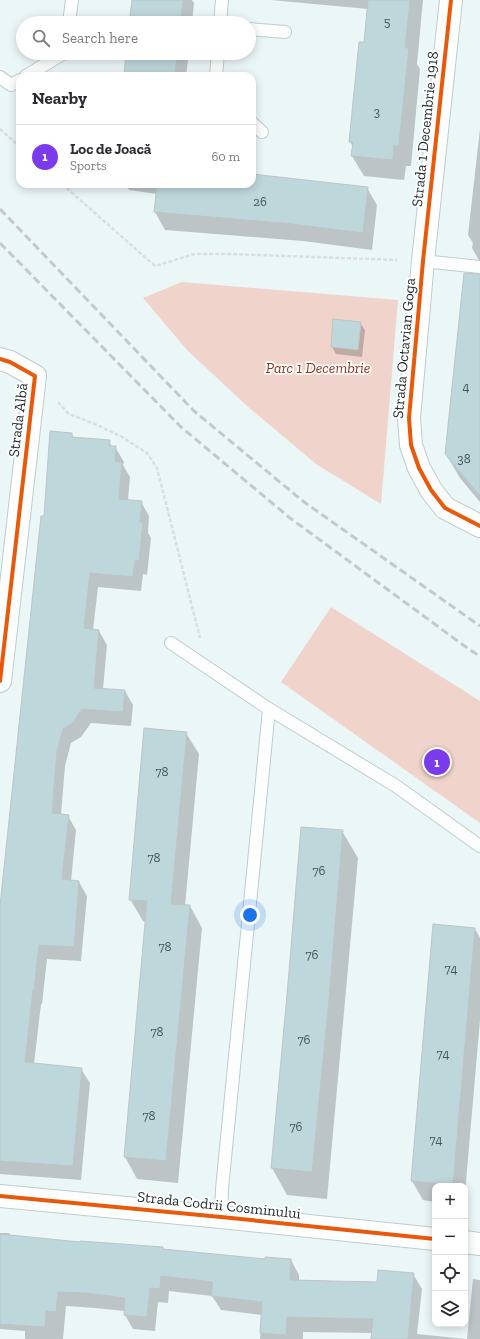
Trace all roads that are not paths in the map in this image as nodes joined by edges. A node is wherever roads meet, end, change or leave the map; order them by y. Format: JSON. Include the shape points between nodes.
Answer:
{"nodes":[{"id":1,"x":72,"y":0,"type":"edge"},
{"id":2,"x":222,"y":0,"type":"edge"},
{"id":3,"x":451,"y":0,"type":"edge"},
{"id":4,"x":70,"y":16,"type":"edge"},
{"id":5,"x":221,"y":16,"type":"edge"},
{"id":6,"x":256,"y":29,"type":"edge"},
{"id":7,"x":285,"y":32,"type":"dead end"},
{"id":8,"x":52,"y":60,"type":"edge"},
{"id":9,"x":217,"y":60,"type":"edge"},
{"id":10,"x":33,"y":72,"type":"edge"},
{"id":11,"x":216,"y":72,"type":"edge"},
{"id":12,"x":0,"y":77,"type":"edge"},
{"id":13,"x":16,"y":85,"type":"edge"},
{"id":14,"x":256,"y":127,"type":"edge"},
{"id":15,"x":262,"y":132,"type":"dead end"},
{"id":16,"x":423,"y":261,"type":"junction"},
{"id":17,"x":480,"y":267,"type":"edge"},
{"id":18,"x":0,"y":359,"type":"edge"},
{"id":19,"x":480,"y":526,"type":"edge"},
{"id":20,"x":171,"y":643,"type":"dead end"},
{"id":21,"x":0,"y":681,"type":"edge"},
{"id":22,"x":269,"y":709,"type":"junction"},
{"id":23,"x":480,"y":846,"type":"edge"},
{"id":24,"x":0,"y":1196,"type":"edge"},
{"id":25,"x":220,"y":1216,"type":"junction"},
{"id":26,"x":432,"y":1239,"type":"edge"},
{"id":27,"x":468,"y":1242,"type":"edge"},
{"id":28,"x":480,"y":1244,"type":"edge"}],
"edges":[{"from":1,"to":4,"type":"lane"},
{"from":2,"to":5,"type":"lane"},
{"from":3,"to":16,"type":"street","name":"Strada 1 Decembrie 1918"},
{"from":6,"to":7,"type":"lane"},
{"from":8,"to":10,"type":"lane"},
{"from":9,"to":11,"type":"lane"},
{"from":12,"to":13,"type":"lane"},
{"from":14,"to":15,"type":"lane"},
{"from":16,"to":17,"type":"lane","name":"Strada Octavian Goga"},
{"from":16,"to":19,"type":"street","name":"Strada Octavian Goga","via":[[408,418],[411,445],[418,468],[430,490],[445,508]]},
{"from":18,"to":21,"type":"street","name":"Strada Albă","via":[[36,376]]},
{"from":20,"to":22,"type":"lane"},
{"from":22,"to":23,"type":"lane","via":[[396,786]]},
{"from":22,"to":25,"type":"lane"},
{"from":24,"to":25,"type":"street","name":"Strada Codrii Cosminului"},
{"from":25,"to":26,"type":"street","name":"Strada Codrii Cosminului"},
{"from":27,"to":28,"type":"street"}]}
